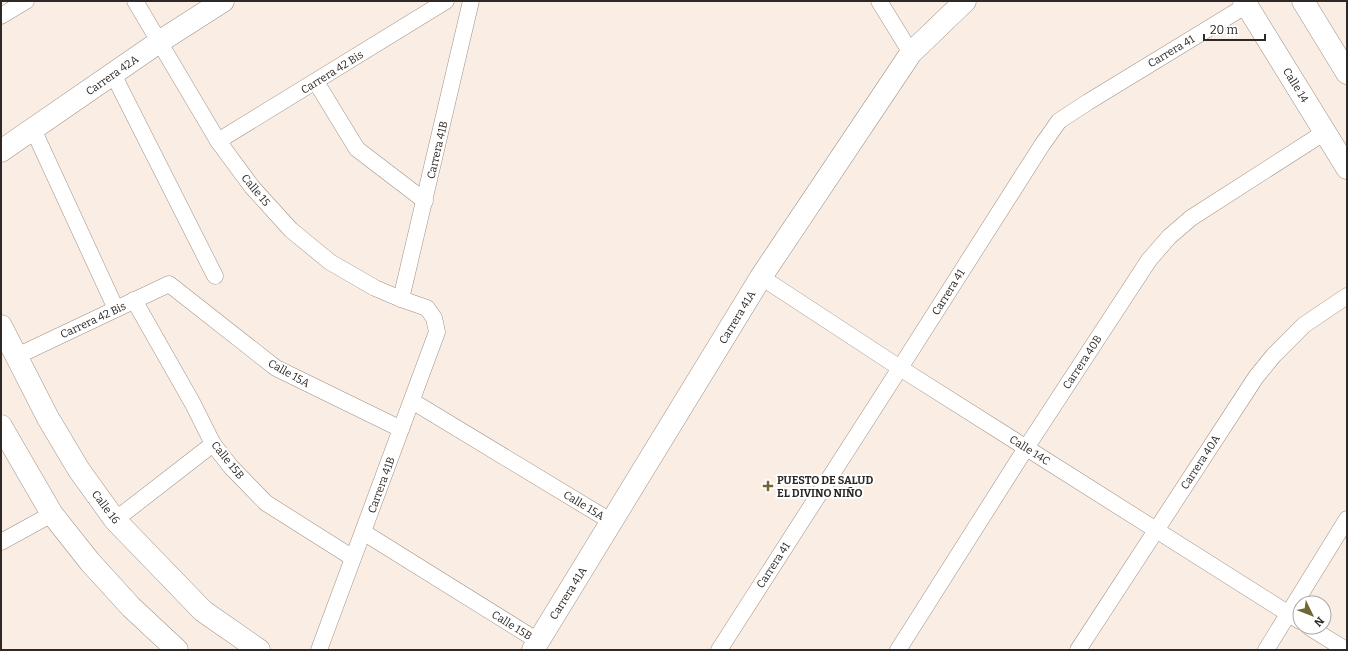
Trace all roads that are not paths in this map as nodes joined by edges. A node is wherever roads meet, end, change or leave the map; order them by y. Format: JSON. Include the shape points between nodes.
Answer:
{"nodes":[{"id":1,"x":26,"y":1,"type":"edge"},
{"id":2,"x":135,"y":1,"type":"edge"},
{"id":3,"x":223,"y":1,"type":"edge"},
{"id":4,"x":446,"y":1,"type":"edge"},
{"id":5,"x":471,"y":1,"type":"edge"},
{"id":6,"x":879,"y":1,"type":"edge"},
{"id":7,"x":965,"y":1,"type":"edge"},
{"id":8,"x":1303,"y":1,"type":"edge"},
{"id":9,"x":1245,"y":3,"type":"edge"},
{"id":10,"x":1,"y":16,"type":"edge"},
{"id":11,"x":159,"y":42,"type":"junction"},
{"id":12,"x":911,"y":53,"type":"junction"},
{"id":13,"x":1346,"y":71,"type":"edge"},
{"id":14,"x":113,"y":74,"type":"junction"},
{"id":15,"x":316,"y":82,"type":"junction"},
{"id":16,"x":33,"y":129,"type":"junction"},
{"id":17,"x":1325,"y":132,"type":"junction"},
{"id":18,"x":218,"y":141,"type":"junction"},
{"id":19,"x":1,"y":150,"type":"edge"},
{"id":20,"x":1347,"y":168,"type":"edge"},
{"id":21,"x":425,"y":201,"type":"junction"},
{"id":22,"x":215,"y":276,"type":"dead end"},
{"id":23,"x":761,"y":277,"type":"junction"},
{"id":24,"x":169,"y":284,"type":"joint"},
{"id":25,"x":1347,"y":296,"type":"edge"},
{"id":26,"x":401,"y":299,"type":"junction"},
{"id":27,"x":134,"y":300,"type":"junction"},
{"id":28,"x":116,"y":309,"type":"junction"},
{"id":29,"x":434,"y":318,"type":"joint"},
{"id":30,"x":1,"y":326,"type":"edge"},
{"id":31,"x":17,"y":356,"type":"junction"},
{"id":32,"x":900,"y":368,"type":"junction"},
{"id":33,"x":412,"y":401,"type":"junction"},
{"id":34,"x":1,"y":426,"type":"edge"},
{"id":35,"x":401,"y":429,"type":"junction"},
{"id":36,"x":213,"y":444,"type":"junction"},
{"id":37,"x":1026,"y":448,"type":"junction"},
{"id":38,"x":52,"y":514,"type":"junction"},
{"id":39,"x":1347,"y":519,"type":"edge"},
{"id":40,"x":114,"y":520,"type":"junction"},
{"id":41,"x":612,"y":522,"type":"junction"},
{"id":42,"x":1155,"y":529,"type":"junction"},
{"id":43,"x":363,"y":532,"type":"junction"},
{"id":44,"x":1,"y":542,"type":"edge"},
{"id":45,"x":353,"y":558,"type":"junction"},
{"id":46,"x":1306,"y":595,"type":"edge"},
{"id":47,"x":1292,"y":616,"type":"edge"},
{"id":48,"x":1292,"y":619,"type":"edge"},
{"id":49,"x":1323,"y":635,"type":"edge"},
{"id":50,"x":536,"y":646,"type":"edge"},
{"id":51,"x":176,"y":650,"type":"edge"},
{"id":52,"x":259,"y":650,"type":"edge"},
{"id":53,"x":319,"y":650,"type":"edge"},
{"id":54,"x":719,"y":650,"type":"edge"},
{"id":55,"x":898,"y":650,"type":"edge"},
{"id":56,"x":1078,"y":650,"type":"edge"},
{"id":57,"x":1266,"y":650,"type":"edge"},
{"id":58,"x":1346,"y":650,"type":"edge"}],
"edges":[{"from":1,"to":10,"type":"street"},
{"from":2,"to":11,"type":"street","name":"Calle 15"},
{"from":3,"to":11,"type":"street","name":"Carrera 42A"},
{"from":4,"to":15,"type":"street","name":"Carrera 42 Bis"},
{"from":5,"to":21,"type":"street","name":"Carrera 41B"},
{"from":6,"to":12,"type":"street"},
{"from":7,"to":12,"type":"street","name":"Carrera 41A"},
{"from":8,"to":13,"type":"street"},
{"from":9,"to":17,"type":"street","name":"Calle 14"},
{"from":9,"to":32,"type":"street","name":"Carrera 41","via":[[1059,121]]},
{"from":11,"to":14,"type":"street","name":"Carrera 42A"},
{"from":11,"to":18,"type":"street","name":"Calle 15"},
{"from":12,"to":23,"type":"street","name":"Carrera 41A"},
{"from":14,"to":16,"type":"street","name":"Carrera 42A"},
{"from":14,"to":22,"type":"street"},
{"from":15,"to":18,"type":"street","name":"Carrera 42 Bis"},
{"from":15,"to":21,"type":"street","via":[[357,149]]},
{"from":16,"to":19,"type":"street","name":"Carrera 42A"},
{"from":16,"to":28,"type":"street"},
{"from":17,"to":20,"type":"street","name":"Calle 14"},
{"from":17,"to":37,"type":"street","name":"Carrera 40B","via":[[1191,218],[1169,237],[1149,260]]},
{"from":18,"to":26,"type":"street","name":"Calle 15","via":[[252,187],[291,230],[330,262],[375,288]]},
{"from":21,"to":26,"type":"street","name":"Carrera 41B"},
{"from":23,"to":32,"type":"street","name":"Calle 14C"},
{"from":23,"to":41,"type":"street","name":"Carrera 41A"},
{"from":24,"to":27,"type":"street","name":"Carrera 42 Bis"},
{"from":24,"to":35,"type":"street","name":"Calle 15A","via":[[276,368]]},
{"from":25,"to":42,"type":"street","name":"Carrera 40A","via":[[1304,325],[1274,355],[1256,377]]},
{"from":26,"to":29,"type":"street","name":"Calle 15","via":[[427,308]]},
{"from":27,"to":28,"type":"street","name":"Carrera 42 Bis"},
{"from":27,"to":36,"type":"street","name":"Calle 15B"},
{"from":28,"to":31,"type":"street","name":"Carrera 42 Bis"},
{"from":29,"to":33,"type":"street","name":"Carrera 41B","via":[[437,332]]},
{"from":30,"to":31,"type":"street","name":"Calle 16"},
{"from":31,"to":40,"type":"street","name":"Calle 16","via":[[48,418],[79,470]]},
{"from":32,"to":37,"type":"street","name":"Calle 14C"},
{"from":32,"to":54,"type":"street","name":"Carrera 41"},
{"from":33,"to":35,"type":"street","name":"Carrera 41B"},
{"from":33,"to":41,"type":"street","name":"Calle 15A"},
{"from":34,"to":38,"type":"street"},
{"from":35,"to":43,"type":"street","name":"Carrera 41B"},
{"from":36,"to":40,"type":"street"},
{"from":36,"to":45,"type":"street","name":"Calle 15B","via":[[231,467],[266,502]]},
{"from":37,"to":42,"type":"street","name":"Calle 14C"},
{"from":37,"to":55,"type":"street","name":"Carrera 40B"},
{"from":38,"to":44,"type":"street"},
{"from":38,"to":51,"type":"street","via":[[131,608]]},
{"from":39,"to":46,"type":"street"},
{"from":40,"to":52,"type":"street","name":"Calle 16","via":[[203,611]]},
{"from":41,"to":50,"type":"street","name":"Carrera 41A"},
{"from":42,"to":47,"type":"street","name":"Calle 14C"},
{"from":42,"to":56,"type":"street","name":"Carrera 40A"},
{"from":43,"to":45,"type":"street","name":"Carrera 41B"},
{"from":43,"to":50,"type":"street","name":"Calle 15B"},
{"from":45,"to":53,"type":"street","name":"Carrera 41B"},
{"from":48,"to":57,"type":"street"},
{"from":49,"to":58,"type":"street"}]}
